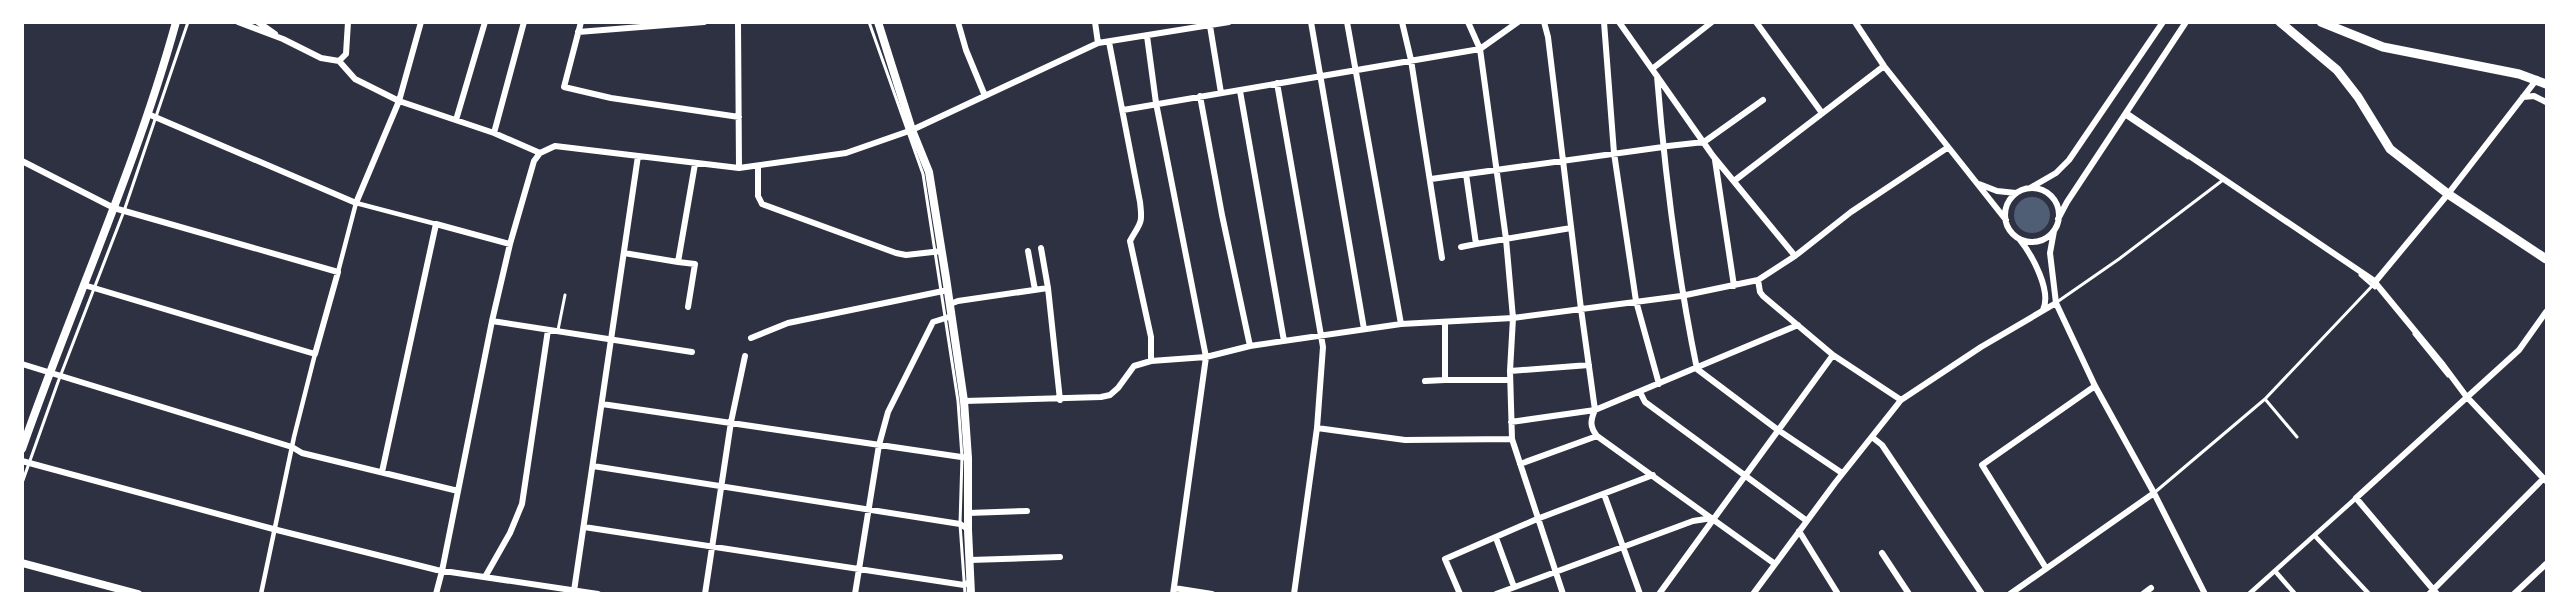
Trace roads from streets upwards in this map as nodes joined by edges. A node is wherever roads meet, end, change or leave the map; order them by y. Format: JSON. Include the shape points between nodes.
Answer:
{"nodes":[{"id":1,"x":176,"y":22,"type":"edge"},
{"id":2,"x":238,"y":22,"type":"edge"},
{"id":3,"x":258,"y":22,"type":"edge"},
{"id":4,"x":348,"y":22,"type":"edge"},
{"id":5,"x":421,"y":22,"type":"edge"},
{"id":6,"x":485,"y":22,"type":"edge"},
{"id":7,"x":524,"y":22,"type":"edge"},
{"id":8,"x":581,"y":22,"type":"edge"},
{"id":9,"x":704,"y":22,"type":"edge"},
{"id":10,"x":738,"y":22,"type":"edge"},
{"id":11,"x":878,"y":22,"type":"edge"},
{"id":12,"x":958,"y":22,"type":"edge"},
{"id":13,"x":1095,"y":22,"type":"edge"},
{"id":14,"x":1229,"y":22,"type":"edge"},
{"id":15,"x":1311,"y":22,"type":"edge"},
{"id":16,"x":1347,"y":22,"type":"edge"},
{"id":17,"x":1402,"y":22,"type":"edge"},
{"id":18,"x":1468,"y":22,"type":"edge"},
{"id":19,"x":1518,"y":22,"type":"edge"},
{"id":20,"x":1544,"y":22,"type":"edge"},
{"id":21,"x":1604,"y":22,"type":"edge"},
{"id":22,"x":1712,"y":22,"type":"edge"},
{"id":23,"x":1755,"y":22,"type":"edge"},
{"id":24,"x":1855,"y":22,"type":"edge"},
{"id":25,"x":2163,"y":22,"type":"edge"},
{"id":26,"x":2186,"y":22,"type":"edge"},
{"id":27,"x":2280,"y":22,"type":"edge"},
{"id":28,"x":2321,"y":22,"type":"edge"},
{"id":29,"x":1622,"y":24,"type":"edge"},
{"id":30,"x":1210,"y":26,"type":"junction"},
{"id":31,"x":578,"y":32,"type":"junction"},
{"id":32,"x":1147,"y":36,"type":"junction"},
{"id":33,"x":283,"y":39,"type":"junction"},
{"id":34,"x":1109,"y":42,"type":"junction"},
{"id":35,"x":1098,"y":43,"type":"junction"},
{"id":36,"x":1480,"y":49,"type":"junction"},
{"id":37,"x":1411,"y":60,"type":"junction"},
{"id":38,"x":339,"y":61,"type":"junction"},
{"id":39,"x":1884,"y":66,"type":"junction"},
{"id":40,"x":1354,"y":69,"type":"junction"},
{"id":41,"x":1652,"y":69,"type":"junction"},
{"id":42,"x":1318,"y":76,"type":"junction"},
{"id":43,"x":1657,"y":76,"type":"junction"},
{"id":44,"x":2542,"y":81,"type":"edge"},
{"id":45,"x":1277,"y":83,"type":"junction"},
{"id":46,"x":1240,"y":90,"type":"junction"},
{"id":47,"x":1221,"y":93,"type":"junction"},
{"id":48,"x":985,"y":96,"type":"junction"},
{"id":49,"x":1200,"y":96,"type":"junction"},
{"id":50,"x":2523,"y":97,"type":"junction"},
{"id":51,"x":399,"y":100,"type":"junction"},
{"id":52,"x":1763,"y":100,"type":"dead end"},
{"id":53,"x":2547,"y":102,"type":"edge"},
{"id":54,"x":1156,"y":103,"type":"junction"},
{"id":55,"x":1123,"y":110,"type":"junction"},
{"id":56,"x":1822,"y":113,"type":"junction"},
{"id":57,"x":148,"y":114,"type":"junction"},
{"id":58,"x":2126,"y":114,"type":"junction"},
{"id":59,"x":739,"y":117,"type":"junction"},
{"id":60,"x":456,"y":120,"type":"junction"},
{"id":61,"x":910,"y":131,"type":"junction"},
{"id":62,"x":494,"y":133,"type":"junction"},
{"id":63,"x":1704,"y":142,"type":"junction"},
{"id":64,"x":1665,"y":146,"type":"junction"},
{"id":65,"x":1947,"y":148,"type":"junction"},
{"id":66,"x":540,"y":153,"type":"junction"},
{"id":67,"x":1614,"y":153,"type":"junction"},
{"id":68,"x":638,"y":156,"type":"junction"},
{"id":69,"x":1713,"y":156,"type":"junction"},
{"id":70,"x":1564,"y":160,"type":"junction"},
{"id":71,"x":22,"y":161,"type":"edge"},
{"id":72,"x":695,"y":164,"type":"junction"},
{"id":73,"x":758,"y":166,"type":"junction"},
{"id":74,"x":739,"y":168,"type":"junction"},
{"id":75,"x":1497,"y":170,"type":"junction"},
{"id":76,"x":1466,"y":174,"type":"junction"},
{"id":77,"x":1431,"y":179,"type":"junction"},
{"id":78,"x":1734,"y":181,"type":"junction"},
{"id":79,"x":1976,"y":183,"type":"junction"},
{"id":80,"x":2030,"y":188,"type":"junction"},
{"id":81,"x":2019,"y":192,"type":"junction"},
{"id":82,"x":2448,"y":194,"type":"junction"},
{"id":83,"x":356,"y":203,"type":"junction"},
{"id":84,"x":114,"y":208,"type":"junction"},
{"id":85,"x":2058,"y":219,"type":"junction"},
{"id":86,"x":2006,"y":220,"type":"junction"},
{"id":87,"x":436,"y":224,"type":"junction"},
{"id":88,"x":1571,"y":228,"type":"junction"},
{"id":89,"x":2054,"y":231,"type":"junction"},
{"id":90,"x":2017,"y":237,"type":"junction"},
{"id":91,"x":1506,"y":239,"type":"junction"},
{"id":92,"x":510,"y":244,"type":"junction"},
{"id":93,"x":1476,"y":244,"type":"junction"},
{"id":94,"x":1461,"y":247,"type":"dead end"},
{"id":95,"x":1041,"y":248,"type":"dead end"},
{"id":96,"x":938,"y":251,"type":"junction"},
{"id":97,"x":1028,"y":251,"type":"dead end"},
{"id":98,"x":624,"y":253,"type":"junction"},
{"id":99,"x":1796,"y":256,"type":"junction"},
{"id":100,"x":1442,"y":258,"type":"dead end"},
{"id":101,"x":2547,"y":259,"type":"edge"},
{"id":102,"x":678,"y":262,"type":"junction"},
{"id":103,"x":338,"y":272,"type":"junction"},
{"id":104,"x":1758,"y":280,"type":"junction"},
{"id":105,"x":2374,"y":284,"type":"junction"},
{"id":106,"x":84,"y":285,"type":"junction"},
{"id":107,"x":1734,"y":286,"type":"junction"},
{"id":108,"x":1048,"y":288,"type":"junction"},
{"id":109,"x":1035,"y":290,"type":"junction"},
{"id":110,"x":945,"y":291,"type":"junction"},
{"id":111,"x":1682,"y":296,"type":"junction"},
{"id":112,"x":1636,"y":301,"type":"junction"},
{"id":113,"x":2056,"y":303,"type":"junction"},
{"id":114,"x":947,"y":305,"type":"junction"},
{"id":115,"x":688,"y":307,"type":"dead end"},
{"id":116,"x":1581,"y":309,"type":"junction"},
{"id":117,"x":2042,"y":310,"type":"junction"},
{"id":118,"x":2547,"y":312,"type":"edge"},
{"id":119,"x":949,"y":316,"type":"junction"},
{"id":120,"x":1513,"y":318,"type":"junction"},
{"id":121,"x":492,"y":321,"type":"junction"},
{"id":122,"x":1445,"y":323,"type":"junction"},
{"id":123,"x":1401,"y":324,"type":"junction"},
{"id":124,"x":1798,"y":325,"type":"junction"},
{"id":125,"x":1364,"y":329,"type":"junction"},
{"id":126,"x":548,"y":330,"type":"junction"},
{"id":127,"x":1321,"y":336,"type":"junction"},
{"id":128,"x":751,"y":338,"type":"dead end"},
{"id":129,"x":612,"y":340,"type":"junction"},
{"id":130,"x":1284,"y":341,"type":"junction"},
{"id":131,"x":1250,"y":346,"type":"junction"},
{"id":132,"x":692,"y":352,"type":"dead end"},
{"id":133,"x":315,"y":354,"type":"junction"},
{"id":134,"x":1833,"y":355,"type":"junction"},
{"id":135,"x":745,"y":356,"type":"dead end"},
{"id":136,"x":1206,"y":357,"type":"junction"},
{"id":137,"x":1151,"y":361,"type":"junction"},
{"id":138,"x":22,"y":364,"type":"edge"},
{"id":139,"x":1589,"y":365,"type":"junction"},
{"id":140,"x":1696,"y":369,"type":"junction"},
{"id":141,"x":1510,"y":372,"type":"junction"},
{"id":142,"x":48,"y":374,"type":"junction"},
{"id":143,"x":1446,"y":380,"type":"junction"},
{"id":144,"x":1510,"y":380,"type":"junction"},
{"id":145,"x":1425,"y":381,"type":"dead end"},
{"id":146,"x":1659,"y":384,"type":"junction"},
{"id":147,"x":2095,"y":386,"type":"junction"},
{"id":148,"x":1640,"y":392,"type":"junction"},
{"id":149,"x":2466,"y":396,"type":"junction"},
{"id":150,"x":1060,"y":400,"type":"junction"},
{"id":151,"x":1901,"y":400,"type":"junction"},
{"id":152,"x":961,"y":401,"type":"junction"},
{"id":153,"x":602,"y":404,"type":"junction"},
{"id":154,"x":1595,"y":410,"type":"junction"},
{"id":155,"x":731,"y":422,"type":"junction"},
{"id":156,"x":1511,"y":422,"type":"junction"},
{"id":157,"x":1317,"y":428,"type":"junction"},
{"id":158,"x":1778,"y":430,"type":"junction"},
{"id":159,"x":1597,"y":436,"type":"junction"},
{"id":160,"x":1872,"y":437,"type":"junction"},
{"id":161,"x":1512,"y":439,"type":"junction"},
{"id":162,"x":879,"y":445,"type":"junction"},
{"id":163,"x":292,"y":447,"type":"junction"},
{"id":164,"x":22,"y":449,"type":"edge"},
{"id":165,"x":965,"y":458,"type":"junction"},
{"id":166,"x":26,"y":462,"type":"edge"},
{"id":167,"x":1520,"y":464,"type":"junction"},
{"id":168,"x":593,"y":466,"type":"junction"},
{"id":169,"x":382,"y":472,"type":"junction"},
{"id":170,"x":1842,"y":473,"type":"junction"},
{"id":171,"x":1744,"y":474,"type":"junction"},
{"id":172,"x":1653,"y":475,"type":"junction"},
{"id":173,"x":2545,"y":480,"type":"edge"},
{"id":174,"x":720,"y":488,"type":"junction"},
{"id":175,"x":458,"y":491,"type":"junction"},
{"id":176,"x":2154,"y":493,"type":"junction"},
{"id":177,"x":1604,"y":494,"type":"junction"},
{"id":178,"x":2356,"y":498,"type":"junction"},
{"id":179,"x":869,"y":509,"type":"junction"},
{"id":180,"x":1027,"y":511,"type":"dead end"},
{"id":181,"x":968,"y":513,"type":"junction"},
{"id":182,"x":1712,"y":518,"type":"junction"},
{"id":183,"x":1537,"y":519,"type":"junction"},
{"id":184,"x":1807,"y":521,"type":"junction"},
{"id":185,"x":964,"y":526,"type":"junction"},
{"id":186,"x":585,"y":528,"type":"junction"},
{"id":187,"x":277,"y":530,"type":"junction"},
{"id":188,"x":1799,"y":531,"type":"junction"},
{"id":189,"x":2315,"y":536,"type":"junction"},
{"id":190,"x":1496,"y":538,"type":"junction"},
{"id":191,"x":1623,"y":546,"type":"junction"},
{"id":192,"x":711,"y":547,"type":"junction"},
{"id":193,"x":1882,"y":553,"type":"dead end"},
{"id":194,"x":1060,"y":557,"type":"dead end"},
{"id":195,"x":970,"y":560,"type":"junction"},
{"id":196,"x":22,"y":563,"type":"edge"},
{"id":197,"x":1775,"y":564,"type":"junction"},
{"id":198,"x":2547,"y":564,"type":"edge"},
{"id":199,"x":859,"y":568,"type":"junction"},
{"id":200,"x":2046,"y":568,"type":"junction"},
{"id":201,"x":442,"y":571,"type":"junction"},
{"id":202,"x":2275,"y":571,"type":"junction"},
{"id":203,"x":1555,"y":572,"type":"junction"},
{"id":204,"x":485,"y":577,"type":"junction"},
{"id":205,"x":968,"y":583,"type":"junction"},
{"id":206,"x":2151,"y":588,"type":"dead end"},
{"id":207,"x":1515,"y":590,"type":"edge"},
{"id":208,"x":1174,"y":591,"type":"edge"},
{"id":209,"x":574,"y":592,"type":"edge"},
{"id":210,"x":2433,"y":592,"type":"edge"},
{"id":211,"x":138,"y":594,"type":"edge"},
{"id":212,"x":261,"y":594,"type":"edge"},
{"id":213,"x":436,"y":594,"type":"edge"},
{"id":214,"x":598,"y":594,"type":"edge"},
{"id":215,"x":705,"y":594,"type":"edge"},
{"id":216,"x":855,"y":594,"type":"edge"},
{"id":217,"x":971,"y":594,"type":"edge"},
{"id":218,"x":1212,"y":594,"type":"edge"},
{"id":219,"x":1294,"y":594,"type":"edge"},
{"id":220,"x":1460,"y":594,"type":"edge"},
{"id":221,"x":1496,"y":594,"type":"edge"},
{"id":222,"x":1563,"y":594,"type":"edge"},
{"id":223,"x":1640,"y":594,"type":"edge"},
{"id":224,"x":1659,"y":594,"type":"edge"},
{"id":225,"x":1753,"y":594,"type":"edge"},
{"id":226,"x":1838,"y":594,"type":"edge"},
{"id":227,"x":1909,"y":594,"type":"edge"},
{"id":228,"x":1982,"y":594,"type":"edge"},
{"id":229,"x":2010,"y":594,"type":"edge"},
{"id":230,"x":2143,"y":594,"type":"edge"},
{"id":231,"x":2205,"y":594,"type":"edge"},
{"id":232,"x":2249,"y":594,"type":"edge"},
{"id":233,"x":2295,"y":594,"type":"edge"},
{"id":234,"x":2369,"y":594,"type":"edge"},
{"id":235,"x":2514,"y":594,"type":"edge"}],
"edges":[{"from":1,"to":57,"type":"street"},
{"from":2,"to":33,"type":"street"},
{"from":3,"to":33,"type":"street"},
{"from":4,"to":38,"type":"street","via":[[346,54]]},
{"from":5,"to":51,"type":"street"},
{"from":6,"to":60,"type":"street"},
{"from":7,"to":62,"type":"street"},
{"from":8,"to":31,"type":"street"},
{"from":9,"to":31,"type":"street"},
{"from":10,"to":59,"type":"street"},
{"from":11,"to":61,"type":"street"},
{"from":12,"to":48,"type":"street"},
{"from":13,"to":35,"type":"street"},
{"from":14,"to":30,"type":"street"},
{"from":15,"to":42,"type":"street"},
{"from":16,"to":40,"type":"street"},
{"from":17,"to":37,"type":"street"},
{"from":18,"to":36,"type":"street"},
{"from":19,"to":36,"type":"street"},
{"from":20,"to":70,"type":"street"},
{"from":21,"to":67,"type":"street"},
{"from":22,"to":41,"type":"street"},
{"from":23,"to":56,"type":"street"},
{"from":24,"to":39,"type":"street"},
{"from":25,"to":80,"type":"street","via":[[2068,160],[2056,173]]},
{"from":26,"to":58,"type":"street"},
{"from":27,"to":82,"type":"main road","via":[[2337,70],[2390,149]]},
{"from":28,"to":44,"type":"main road","via":[[2383,47]]},
{"from":29,"to":41,"type":"street"},
{"from":30,"to":32,"type":"street"},
{"from":30,"to":47,"type":"street"},
{"from":31,"to":59,"type":"street","via":[[564,87]]},
{"from":32,"to":34,"type":"street"},
{"from":32,"to":54,"type":"street"},
{"from":33,"to":38,"type":"street","via":[[321,58]]},
{"from":34,"to":35,"type":"street"},
{"from":34,"to":55,"type":"street"},
{"from":35,"to":48,"type":"street"},
{"from":36,"to":37,"type":"street"},
{"from":36,"to":75,"type":"street"},
{"from":37,"to":40,"type":"street"},
{"from":37,"to":77,"type":"street"},
{"from":38,"to":51,"type":"street","via":[[355,79]]},
{"from":39,"to":56,"type":"street"},
{"from":39,"to":65,"type":"street"},
{"from":40,"to":42,"type":"street"},
{"from":40,"to":123,"type":"street"},
{"from":41,"to":43,"type":"street"},
{"from":42,"to":45,"type":"street"},
{"from":42,"to":125,"type":"street"},
{"from":43,"to":63,"type":"street"},
{"from":43,"to":64,"type":"street"},
{"from":44,"to":50,"type":"street"},
{"from":45,"to":46,"type":"street"},
{"from":45,"to":127,"type":"street"},
{"from":46,"to":47,"type":"street"},
{"from":46,"to":130,"type":"street"},
{"from":47,"to":49,"type":"street"},
{"from":48,"to":61,"type":"street"},
{"from":49,"to":54,"type":"street"},
{"from":49,"to":131,"type":"street"},
{"from":50,"to":53,"type":"street","via":[[2534,96]]},
{"from":50,"to":82,"type":"street"},
{"from":51,"to":60,"type":"street"},
{"from":51,"to":83,"type":"street"},
{"from":52,"to":63,"type":"street"},
{"from":54,"to":55,"type":"street"},
{"from":54,"to":136,"type":"street"},
{"from":55,"to":137,"type":"street","via":[[1142,218],[1130,241],[1151,337]]},
{"from":56,"to":78,"type":"street"},
{"from":57,"to":83,"type":"street"},
{"from":57,"to":84,"type":"street"},
{"from":58,"to":85,"type":"street"},
{"from":58,"to":105,"type":"street"},
{"from":59,"to":74,"type":"street"},
{"from":60,"to":62,"type":"street"},
{"from":61,"to":73,"type":"street","via":[[846,153]]},
{"from":61,"to":96,"type":"street","via":[[929,172]]},
{"from":62,"to":66,"type":"street"},
{"from":63,"to":64,"type":"street"},
{"from":63,"to":69,"type":"street"},
{"from":64,"to":67,"type":"street"},
{"from":64,"to":111,"type":"street"},
{"from":65,"to":79,"type":"street"},
{"from":65,"to":99,"type":"street","via":[[1851,212]]},
{"from":66,"to":68,"type":"street","via":[[555,146]]},
{"from":66,"to":92,"type":"street","via":[[534,161]]},
{"from":67,"to":70,"type":"street"},
{"from":67,"to":112,"type":"street"},
{"from":68,"to":72,"type":"street"},
{"from":68,"to":98,"type":"street"},
{"from":69,"to":78,"type":"street"},
{"from":69,"to":107,"type":"street"},
{"from":70,"to":75,"type":"street"},
{"from":70,"to":88,"type":"street"},
{"from":71,"to":84,"type":"street"},
{"from":72,"to":74,"type":"street"},
{"from":72,"to":102,"type":"street"},
{"from":73,"to":74,"type":"street"},
{"from":73,"to":96,"type":"street","via":[[758,196],[762,204],[896,253]]},
{"from":75,"to":76,"type":"street"},
{"from":75,"to":91,"type":"street"},
{"from":76,"to":77,"type":"street"},
{"from":76,"to":93,"type":"street"},
{"from":77,"to":100,"type":"street"},
{"from":78,"to":99,"type":"street"},
{"from":79,"to":81,"type":"street","via":[[1996,191]]},
{"from":79,"to":86,"type":"street"},
{"from":80,"to":81,"type":"street"},
{"from":80,"to":85,"type":"street","via":[[2051,196]]},
{"from":81,"to":86,"type":"street","via":[[2009,202]]},
{"from":82,"to":101,"type":"main road"},
{"from":82,"to":105,"type":"street"},
{"from":83,"to":87,"type":"street"},
{"from":83,"to":103,"type":"street"},
{"from":84,"to":103,"type":"street"},
{"from":84,"to":106,"type":"street"},
{"from":85,"to":89,"type":"street"},
{"from":86,"to":90,"type":"street"},
{"from":87,"to":92,"type":"street"},
{"from":87,"to":169,"type":"street"},
{"from":88,"to":91,"type":"street"},
{"from":88,"to":116,"type":"street"},
{"from":89,"to":90,"type":"street","via":[[2036,242]]},
{"from":89,"to":113,"type":"street","via":[[2050,253]]},
{"from":90,"to":117,"type":"street","via":[[2037,268],[2045,300]]},
{"from":91,"to":93,"type":"street"},
{"from":91,"to":120,"type":"street"},
{"from":92,"to":121,"type":"street"},
{"from":93,"to":94,"type":"street"},
{"from":95,"to":108,"type":"street"},
{"from":96,"to":110,"type":"street"},
{"from":97,"to":109,"type":"street"},
{"from":98,"to":102,"type":"street"},
{"from":98,"to":129,"type":"street"},
{"from":99,"to":104,"type":"street"},
{"from":102,"to":115,"type":"street","via":[[695,264]]},
{"from":103,"to":133,"type":"street"},
{"from":104,"to":107,"type":"street"},
{"from":104,"to":124,"type":"street","via":[[1761,294]]},
{"from":105,"to":149,"type":"street"},
{"from":106,"to":133,"type":"street"},
{"from":106,"to":142,"type":"street"},
{"from":107,"to":111,"type":"street"},
{"from":108,"to":109,"type":"street"},
{"from":108,"to":150,"type":"street"},
{"from":109,"to":114,"type":"street"},
{"from":110,"to":114,"type":"street"},
{"from":110,"to":128,"type":"street","via":[[788,323]]},
{"from":111,"to":112,"type":"street"},
{"from":111,"to":140,"type":"street"},
{"from":112,"to":116,"type":"street"},
{"from":112,"to":146,"type":"street"},
{"from":113,"to":117,"type":"street"},
{"from":113,"to":147,"type":"street"},
{"from":114,"to":119,"type":"street"},
{"from":116,"to":120,"type":"street"},
{"from":116,"to":139,"type":"street"},
{"from":117,"to":151,"type":"street"},
{"from":118,"to":149,"type":"street","via":[[2519,350]]},
{"from":119,"to":152,"type":"street"},
{"from":119,"to":162,"type":"street","via":[[933,322],[888,412]]},
{"from":120,"to":122,"type":"street"},
{"from":120,"to":141,"type":"street"},
{"from":121,"to":126,"type":"street"},
{"from":121,"to":175,"type":"street"},
{"from":122,"to":123,"type":"street"},
{"from":122,"to":143,"type":"street"},
{"from":123,"to":125,"type":"street"},
{"from":124,"to":134,"type":"street"},
{"from":124,"to":140,"type":"street"},
{"from":125,"to":127,"type":"street"},
{"from":126,"to":129,"type":"street"},
{"from":126,"to":204,"type":"street","via":[[522,504]]},
{"from":127,"to":130,"type":"street"},
{"from":127,"to":157,"type":"street","via":[[1323,363]]},
{"from":129,"to":132,"type":"street"},
{"from":129,"to":153,"type":"street"},
{"from":130,"to":131,"type":"street"},
{"from":131,"to":136,"type":"street"},
{"from":133,"to":163,"type":"street"},
{"from":134,"to":151,"type":"street"},
{"from":134,"to":158,"type":"street"},
{"from":135,"to":155,"type":"street"},
{"from":136,"to":137,"type":"street"},
{"from":136,"to":208,"type":"street"},
{"from":137,"to":150,"type":"street","via":[[1134,366],[1110,395]]},
{"from":138,"to":142,"type":"street"},
{"from":139,"to":141,"type":"street"},
{"from":139,"to":154,"type":"street"},
{"from":140,"to":146,"type":"street"},
{"from":140,"to":158,"type":"street"},
{"from":141,"to":144,"type":"street"},
{"from":142,"to":163,"type":"street"},
{"from":142,"to":164,"type":"street"},
{"from":143,"to":144,"type":"street"},
{"from":143,"to":145,"type":"street"},
{"from":144,"to":156,"type":"street"},
{"from":146,"to":148,"type":"street"},
{"from":147,"to":176,"type":"street"},
{"from":147,"to":200,"type":"street","via":[[1982,465]]},
{"from":148,"to":154,"type":"street"},
{"from":148,"to":171,"type":"street","via":[[1645,402]]},
{"from":149,"to":173,"type":"street"},
{"from":149,"to":178,"type":"street"},
{"from":150,"to":152,"type":"street"},
{"from":151,"to":160,"type":"street"},
{"from":152,"to":165,"type":"street"},
{"from":153,"to":155,"type":"street"},
{"from":153,"to":168,"type":"street"},
{"from":154,"to":156,"type":"street"},
{"from":154,"to":159,"type":"street","via":[[1590,420]]},
{"from":155,"to":162,"type":"street"},
{"from":155,"to":174,"type":"street"},
{"from":156,"to":161,"type":"street"},
{"from":157,"to":161,"type":"street","via":[[1405,440]]},
{"from":157,"to":219,"type":"street"},
{"from":158,"to":170,"type":"street"},
{"from":158,"to":171,"type":"street"},
{"from":159,"to":167,"type":"street"},
{"from":159,"to":172,"type":"street"},
{"from":160,"to":170,"type":"street"},
{"from":160,"to":228,"type":"street","via":[[1882,445]]},
{"from":161,"to":167,"type":"street"},
{"from":162,"to":165,"type":"street"},
{"from":162,"to":179,"type":"street"},
{"from":163,"to":169,"type":"street","via":[[302,453]]},
{"from":163,"to":187,"type":"street"},
{"from":165,"to":181,"type":"street"},
{"from":166,"to":187,"type":"street"},
{"from":167,"to":183,"type":"street"},
{"from":168,"to":174,"type":"street"},
{"from":168,"to":186,"type":"street"},
{"from":169,"to":175,"type":"street"},
{"from":170,"to":184,"type":"street"},
{"from":171,"to":182,"type":"street"},
{"from":171,"to":184,"type":"street"},
{"from":172,"to":177,"type":"street"},
{"from":172,"to":182,"type":"street"},
{"from":173,"to":210,"type":"street"},
{"from":174,"to":179,"type":"street"},
{"from":174,"to":192,"type":"street"},
{"from":175,"to":201,"type":"street"},
{"from":176,"to":200,"type":"street"},
{"from":176,"to":231,"type":"street"},
{"from":177,"to":183,"type":"street"},
{"from":177,"to":191,"type":"street"},
{"from":178,"to":189,"type":"street"},
{"from":178,"to":210,"type":"street"},
{"from":179,"to":185,"type":"street"},
{"from":179,"to":199,"type":"street"},
{"from":180,"to":181,"type":"street"},
{"from":181,"to":185,"type":"street"},
{"from":182,"to":191,"type":"street"},
{"from":182,"to":197,"type":"street"},
{"from":182,"to":224,"type":"street"},
{"from":183,"to":190,"type":"street"},
{"from":183,"to":203,"type":"street"},
{"from":184,"to":188,"type":"street"},
{"from":185,"to":195,"type":"street"},
{"from":186,"to":192,"type":"street"},
{"from":186,"to":209,"type":"street"},
{"from":187,"to":201,"type":"street"},
{"from":187,"to":212,"type":"street"},
{"from":188,"to":197,"type":"street"},
{"from":188,"to":226,"type":"street"},
{"from":189,"to":202,"type":"street"},
{"from":189,"to":234,"type":"street"},
{"from":190,"to":207,"type":"street"},
{"from":190,"to":220,"type":"street","via":[[1445,559]]},
{"from":191,"to":203,"type":"street"},
{"from":191,"to":223,"type":"street"},
{"from":192,"to":199,"type":"street"},
{"from":192,"to":215,"type":"street"},
{"from":193,"to":227,"type":"street"},
{"from":194,"to":195,"type":"street"},
{"from":195,"to":205,"type":"street"},
{"from":196,"to":211,"type":"street"},
{"from":197,"to":225,"type":"street"},
{"from":198,"to":235,"type":"street"},
{"from":199,"to":205,"type":"street"},
{"from":199,"to":216,"type":"street"},
{"from":200,"to":229,"type":"street"},
{"from":201,"to":204,"type":"street"},
{"from":201,"to":213,"type":"street"},
{"from":202,"to":232,"type":"street"},
{"from":202,"to":233,"type":"street"},
{"from":203,"to":207,"type":"street"},
{"from":203,"to":222,"type":"street"},
{"from":204,"to":209,"type":"street"},
{"from":205,"to":217,"type":"street"},
{"from":206,"to":230,"type":"street"},
{"from":207,"to":221,"type":"street"},
{"from":208,"to":218,"type":"street"},
{"from":209,"to":214,"type":"street"}]}
